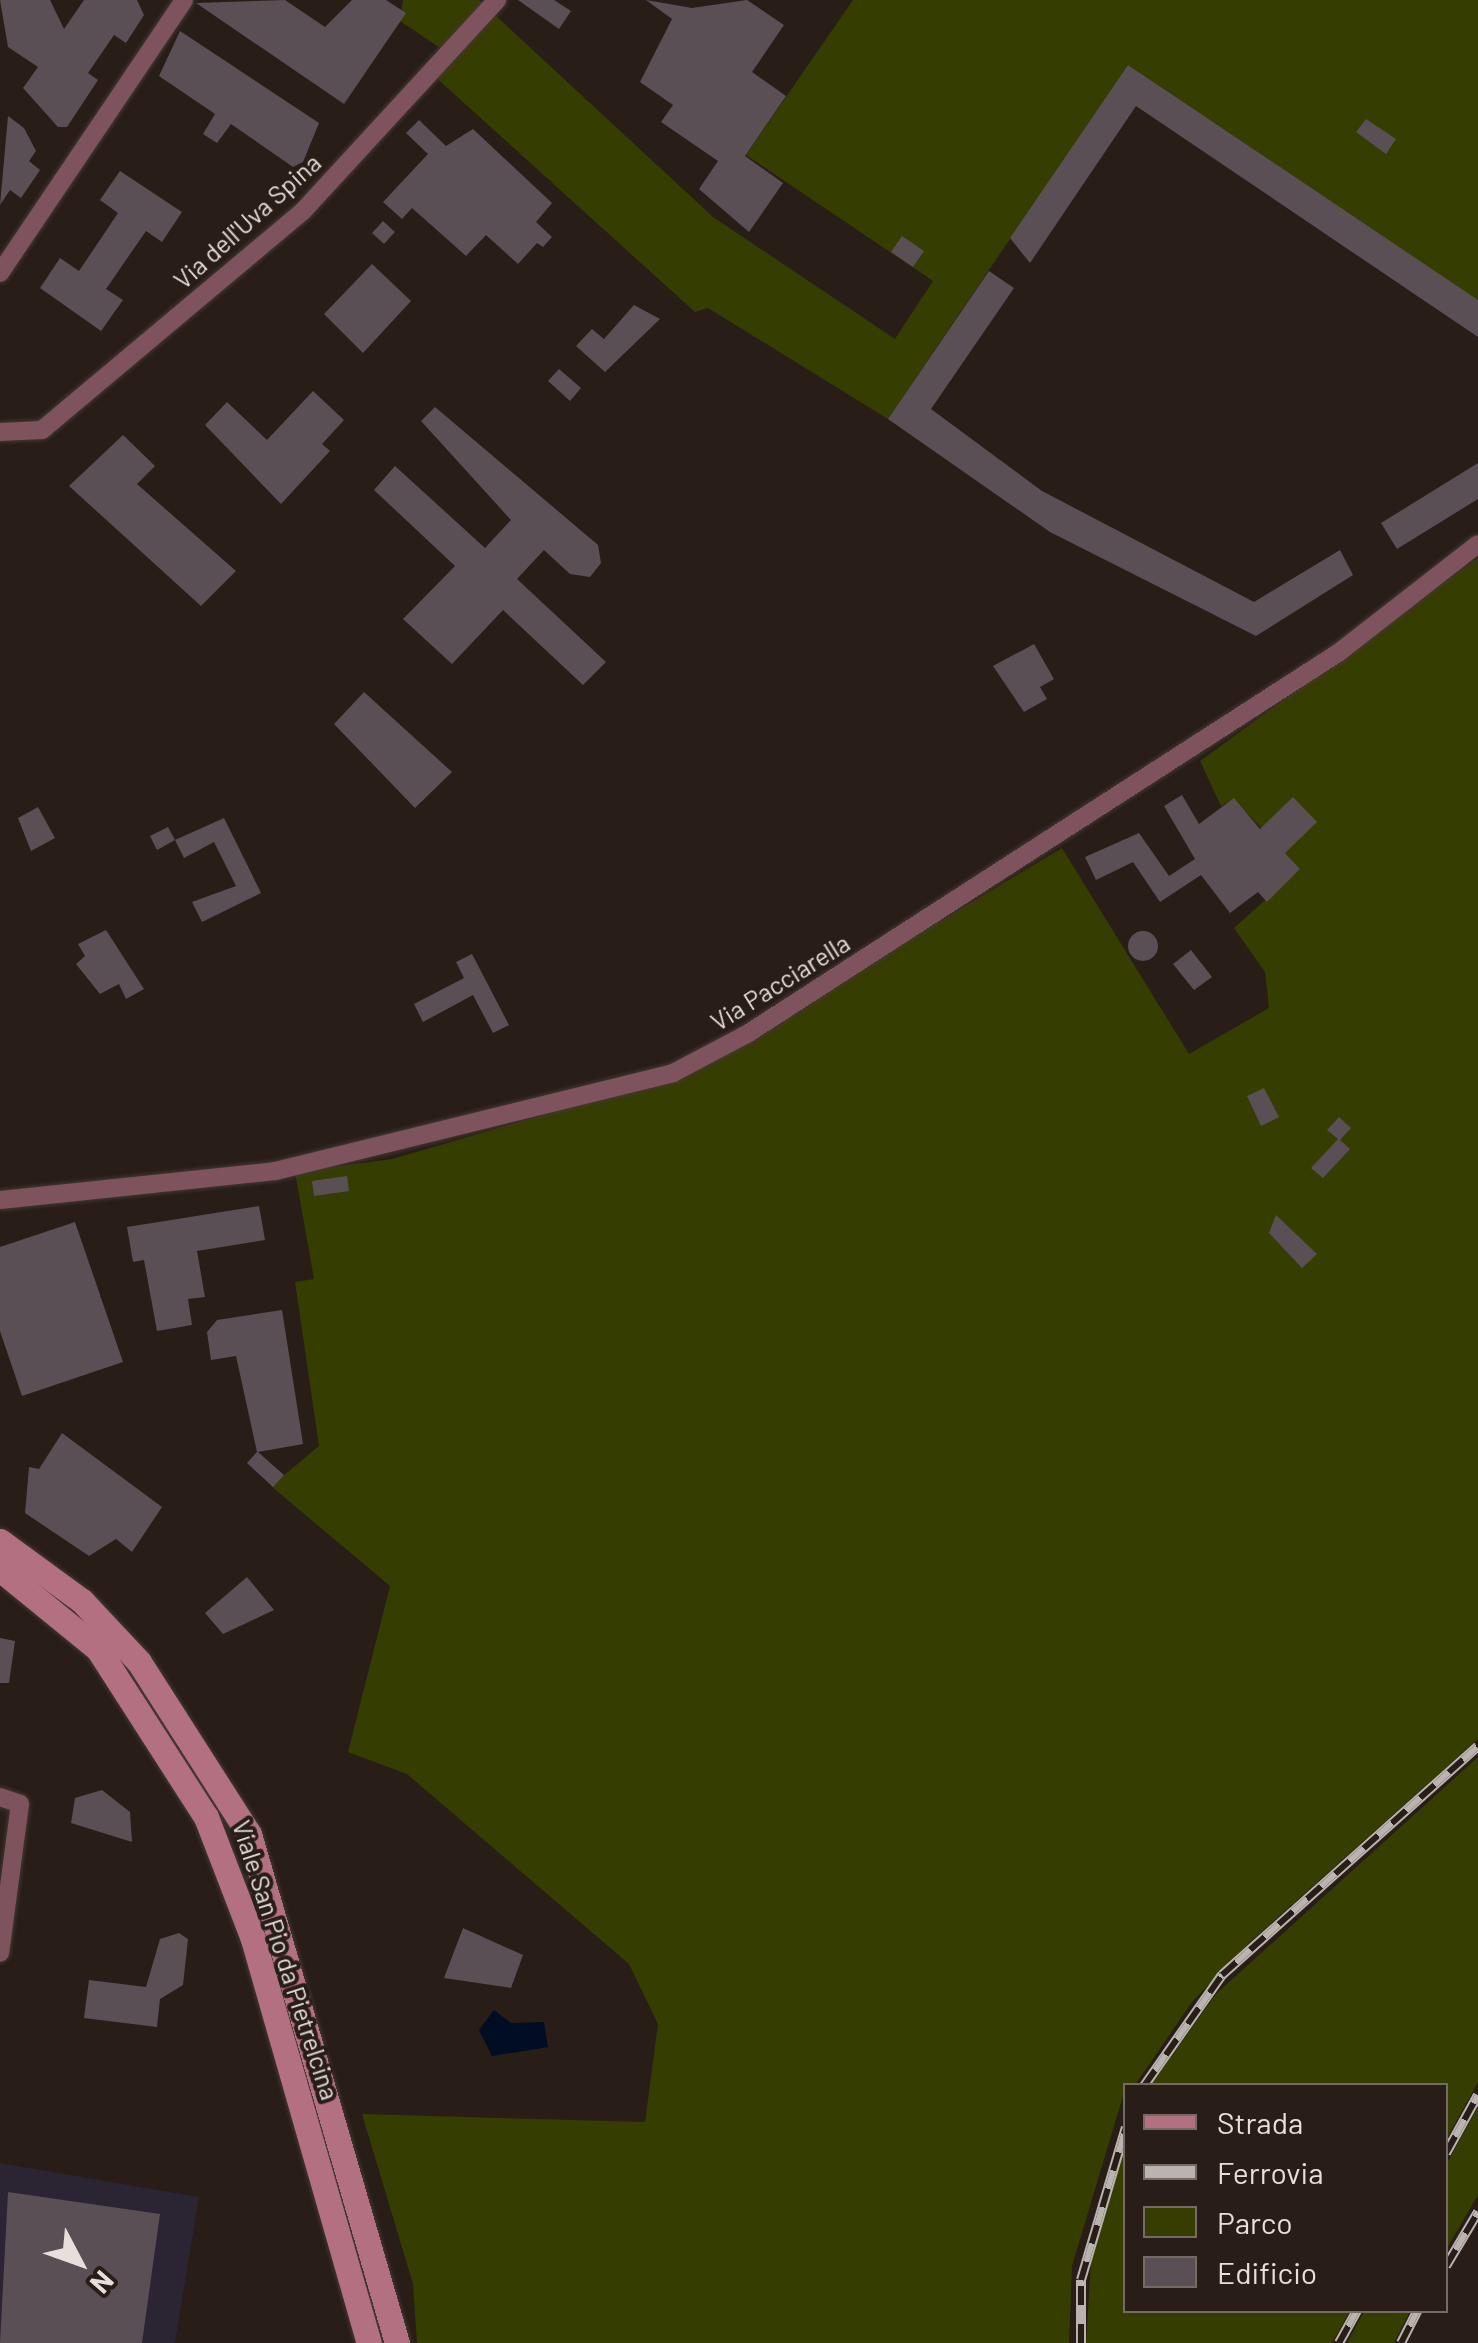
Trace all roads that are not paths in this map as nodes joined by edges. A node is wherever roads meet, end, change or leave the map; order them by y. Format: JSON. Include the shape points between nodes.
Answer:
{"nodes":[{"id":1,"x":184,"y":0,"type":"edge"},
{"id":2,"x":496,"y":0,"type":"edge"},
{"id":3,"x":0,"y":272,"type":"edge"},
{"id":4,"x":0,"y":432,"type":"edge"},
{"id":5,"x":1478,"y":544,"type":"edge"},
{"id":6,"x":0,"y":1200,"type":"edge"},
{"id":7,"x":0,"y":1541,"type":"edge"},
{"id":8,"x":0,"y":1569,"type":"edge"},
{"id":9,"x":0,"y":1797,"type":"edge"},
{"id":10,"x":0,"y":1953,"type":"edge"},
{"id":11,"x":369,"y":2343,"type":"edge"},
{"id":12,"x":397,"y":2343,"type":"edge"}],
"edges":[{"from":1,"to":3,"type":"street"},
{"from":2,"to":4,"type":"street","name":"Via dell'Uva Spina","via":[[303,211],[42,430]]},
{"from":5,"to":6,"type":"street","name":"Via Pacciarella","via":[[1338,653],[748,1034],[673,1073],[275,1172]]},
{"from":7,"to":12,"type":"main road","name":"Viale San Pio da Pietrelcina","via":[[118,1638],[249,1834]]},
{"from":8,"to":11,"type":"main road","name":"Viale San Pio da Pietrelcina","via":[[98,1649],[206,1817],[253,1939]]},
{"from":9,"to":10,"type":"street","via":[[20,1804]]}]}
